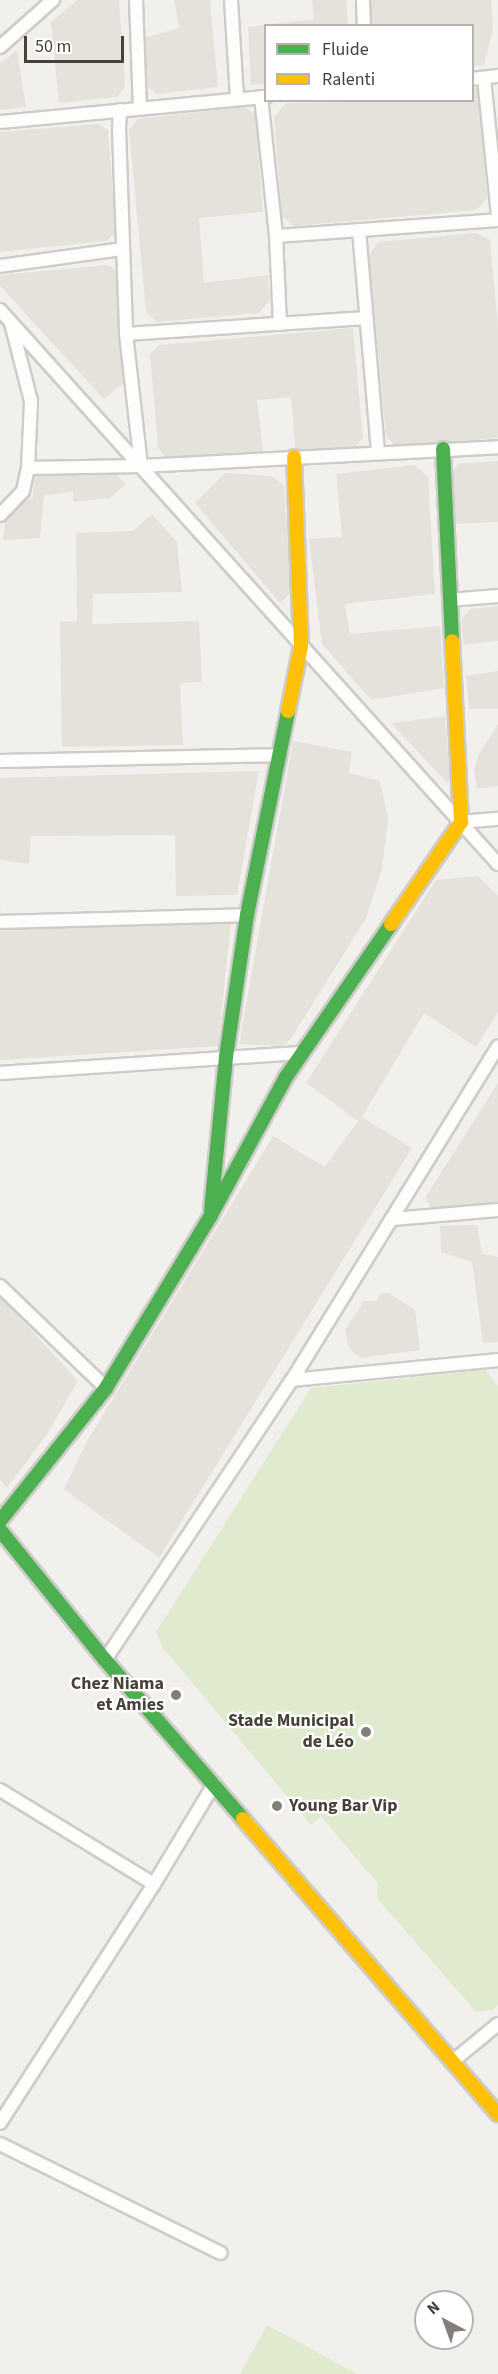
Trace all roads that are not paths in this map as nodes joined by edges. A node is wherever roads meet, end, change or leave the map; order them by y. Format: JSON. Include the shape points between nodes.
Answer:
{"nodes":[{"id":1,"x":53,"y":0,"type":"edge"},
{"id":2,"x":136,"y":0,"type":"edge"},
{"id":3,"x":231,"y":0,"type":"edge"},
{"id":4,"x":363,"y":0,"type":"edge"},
{"id":5,"x":364,"y":24,"type":"edge"},
{"id":6,"x":0,"y":46,"type":"edge"},
{"id":7,"x":498,"y":76,"type":"edge"},
{"id":8,"x":478,"y":78,"type":"edge"},
{"id":9,"x":263,"y":97,"type":"edge"},
{"id":10,"x":237,"y":99,"type":"junction"},
{"id":11,"x":140,"y":108,"type":"junction"},
{"id":12,"x":120,"y":110,"type":"junction"},
{"id":13,"x":0,"y":122,"type":"edge"},
{"id":14,"x":498,"y":215,"type":"edge"},
{"id":15,"x":498,"y":220,"type":"edge"},
{"id":16,"x":358,"y":230,"type":"junction"},
{"id":17,"x":276,"y":236,"type":"junction"},
{"id":18,"x":123,"y":249,"type":"junction"},
{"id":19,"x":0,"y":266,"type":"edge"},
{"id":20,"x":0,"y":310,"type":"edge"},
{"id":21,"x":366,"y":318,"type":"junction"},
{"id":22,"x":11,"y":321,"type":"junction"},
{"id":23,"x":280,"y":324,"type":"junction"},
{"id":24,"x":126,"y":334,"type":"junction"},
{"id":25,"x":498,"y":447,"type":"edge"},
{"id":26,"x":443,"y":449,"type":"junction"},
{"id":27,"x":378,"y":453,"type":"junction"},
{"id":28,"x":294,"y":457,"type":"junction"},
{"id":29,"x":141,"y":466,"type":"junction"},
{"id":30,"x":28,"y":468,"type":"junction"},
{"id":31,"x":0,"y":515,"type":"edge"},
{"id":32,"x":498,"y":596,"type":"edge"},
{"id":33,"x":449,"y":600,"type":"junction"},
{"id":34,"x":302,"y":646,"type":"junction"},
{"id":35,"x":280,"y":755,"type":"junction"},
{"id":36,"x":0,"y":761,"type":"edge"},
{"id":37,"x":498,"y":819,"type":"edge"},
{"id":38,"x":461,"y":822,"type":"junction"},
{"id":39,"x":498,"y":864,"type":"edge"},
{"id":40,"x":247,"y":915,"type":"junction"},
{"id":41,"x":0,"y":922,"type":"edge"},
{"id":42,"x":498,"y":1047,"type":"edge"},
{"id":43,"x":301,"y":1053,"type":"junction"},
{"id":44,"x":226,"y":1057,"type":"junction"},
{"id":45,"x":0,"y":1073,"type":"edge"},
{"id":46,"x":498,"y":1209,"type":"edge"},
{"id":47,"x":210,"y":1217,"type":"junction"},
{"id":48,"x":393,"y":1219,"type":"junction"},
{"id":49,"x":0,"y":1286,"type":"edge"},
{"id":50,"x":498,"y":1360,"type":"edge"},
{"id":51,"x":292,"y":1380,"type":"junction"},
{"id":52,"x":106,"y":1388,"type":"junction"},
{"id":53,"x":0,"y":1521,"type":"edge"},
{"id":54,"x":0,"y":1530,"type":"edge"},
{"id":55,"x":105,"y":1660,"type":"junction"},
{"id":56,"x":213,"y":1784,"type":"junction"},
{"id":57,"x":0,"y":1790,"type":"edge"},
{"id":58,"x":154,"y":1884,"type":"junction"},
{"id":59,"x":498,"y":2024,"type":"edge"},
{"id":60,"x":453,"y":2061,"type":"junction"},
{"id":61,"x":498,"y":2114,"type":"edge"},
{"id":62,"x":0,"y":2123,"type":"edge"},
{"id":63,"x":0,"y":2144,"type":"edge"},
{"id":64,"x":220,"y":2253,"type":"dead end"}],
"edges":[{"from":1,"to":6,"type":"street"},
{"from":2,"to":11,"type":"street"},
{"from":3,"to":10,"type":"street"},
{"from":4,"to":5,"type":"street"},
{"from":7,"to":8,"type":"street"},
{"from":8,"to":14,"type":"street"},
{"from":9,"to":10,"type":"street"},
{"from":9,"to":17,"type":"street"},
{"from":10,"to":11,"type":"street"},
{"from":11,"to":12,"type":"street"},
{"from":12,"to":13,"type":"street"},
{"from":12,"to":18,"type":"street"},
{"from":15,"to":16,"type":"street"},
{"from":16,"to":17,"type":"street"},
{"from":16,"to":21,"type":"street"},
{"from":17,"to":23,"type":"street"},
{"from":18,"to":19,"type":"street"},
{"from":18,"to":24,"type":"street"},
{"from":20,"to":22,"type":"street"},
{"from":21,"to":23,"type":"street"},
{"from":21,"to":27,"type":"street"},
{"from":22,"to":29,"type":"street"},
{"from":22,"to":30,"type":"street","via":[[31,401]]},
{"from":23,"to":24,"type":"street"},
{"from":24,"to":29,"type":"street"},
{"from":25,"to":26,"type":"street"},
{"from":26,"to":27,"type":"street"},
{"from":26,"to":33,"type":"street"},
{"from":27,"to":28,"type":"street"},
{"from":28,"to":29,"type":"street"},
{"from":28,"to":34,"type":"street"},
{"from":29,"to":30,"type":"street"},
{"from":29,"to":34,"type":"street"},
{"from":30,"to":31,"type":"street","via":[[23,491]]},
{"from":32,"to":33,"type":"street"},
{"from":33,"to":38,"type":"street"},
{"from":34,"to":35,"type":"street"},
{"from":34,"to":38,"type":"street"},
{"from":35,"to":36,"type":"street"},
{"from":35,"to":40,"type":"street"},
{"from":37,"to":38,"type":"street"},
{"from":38,"to":39,"type":"street"},
{"from":38,"to":43,"type":"street"},
{"from":40,"to":41,"type":"street"},
{"from":40,"to":44,"type":"street"},
{"from":42,"to":48,"type":"street"},
{"from":43,"to":44,"type":"street"},
{"from":43,"to":47,"type":"street"},
{"from":44,"to":45,"type":"street"},
{"from":44,"to":47,"type":"street"},
{"from":46,"to":48,"type":"street"},
{"from":47,"to":52,"type":"street"},
{"from":48,"to":51,"type":"street"},
{"from":49,"to":52,"type":"street"},
{"from":50,"to":51,"type":"street"},
{"from":51,"to":55,"type":"street"},
{"from":52,"to":53,"type":"street"},
{"from":54,"to":55,"type":"street"},
{"from":55,"to":56,"type":"street"},
{"from":56,"to":58,"type":"street"},
{"from":56,"to":60,"type":"street"},
{"from":57,"to":58,"type":"street"},
{"from":58,"to":62,"type":"street"},
{"from":59,"to":60,"type":"street"},
{"from":60,"to":61,"type":"street"},
{"from":63,"to":64,"type":"street"}]}
